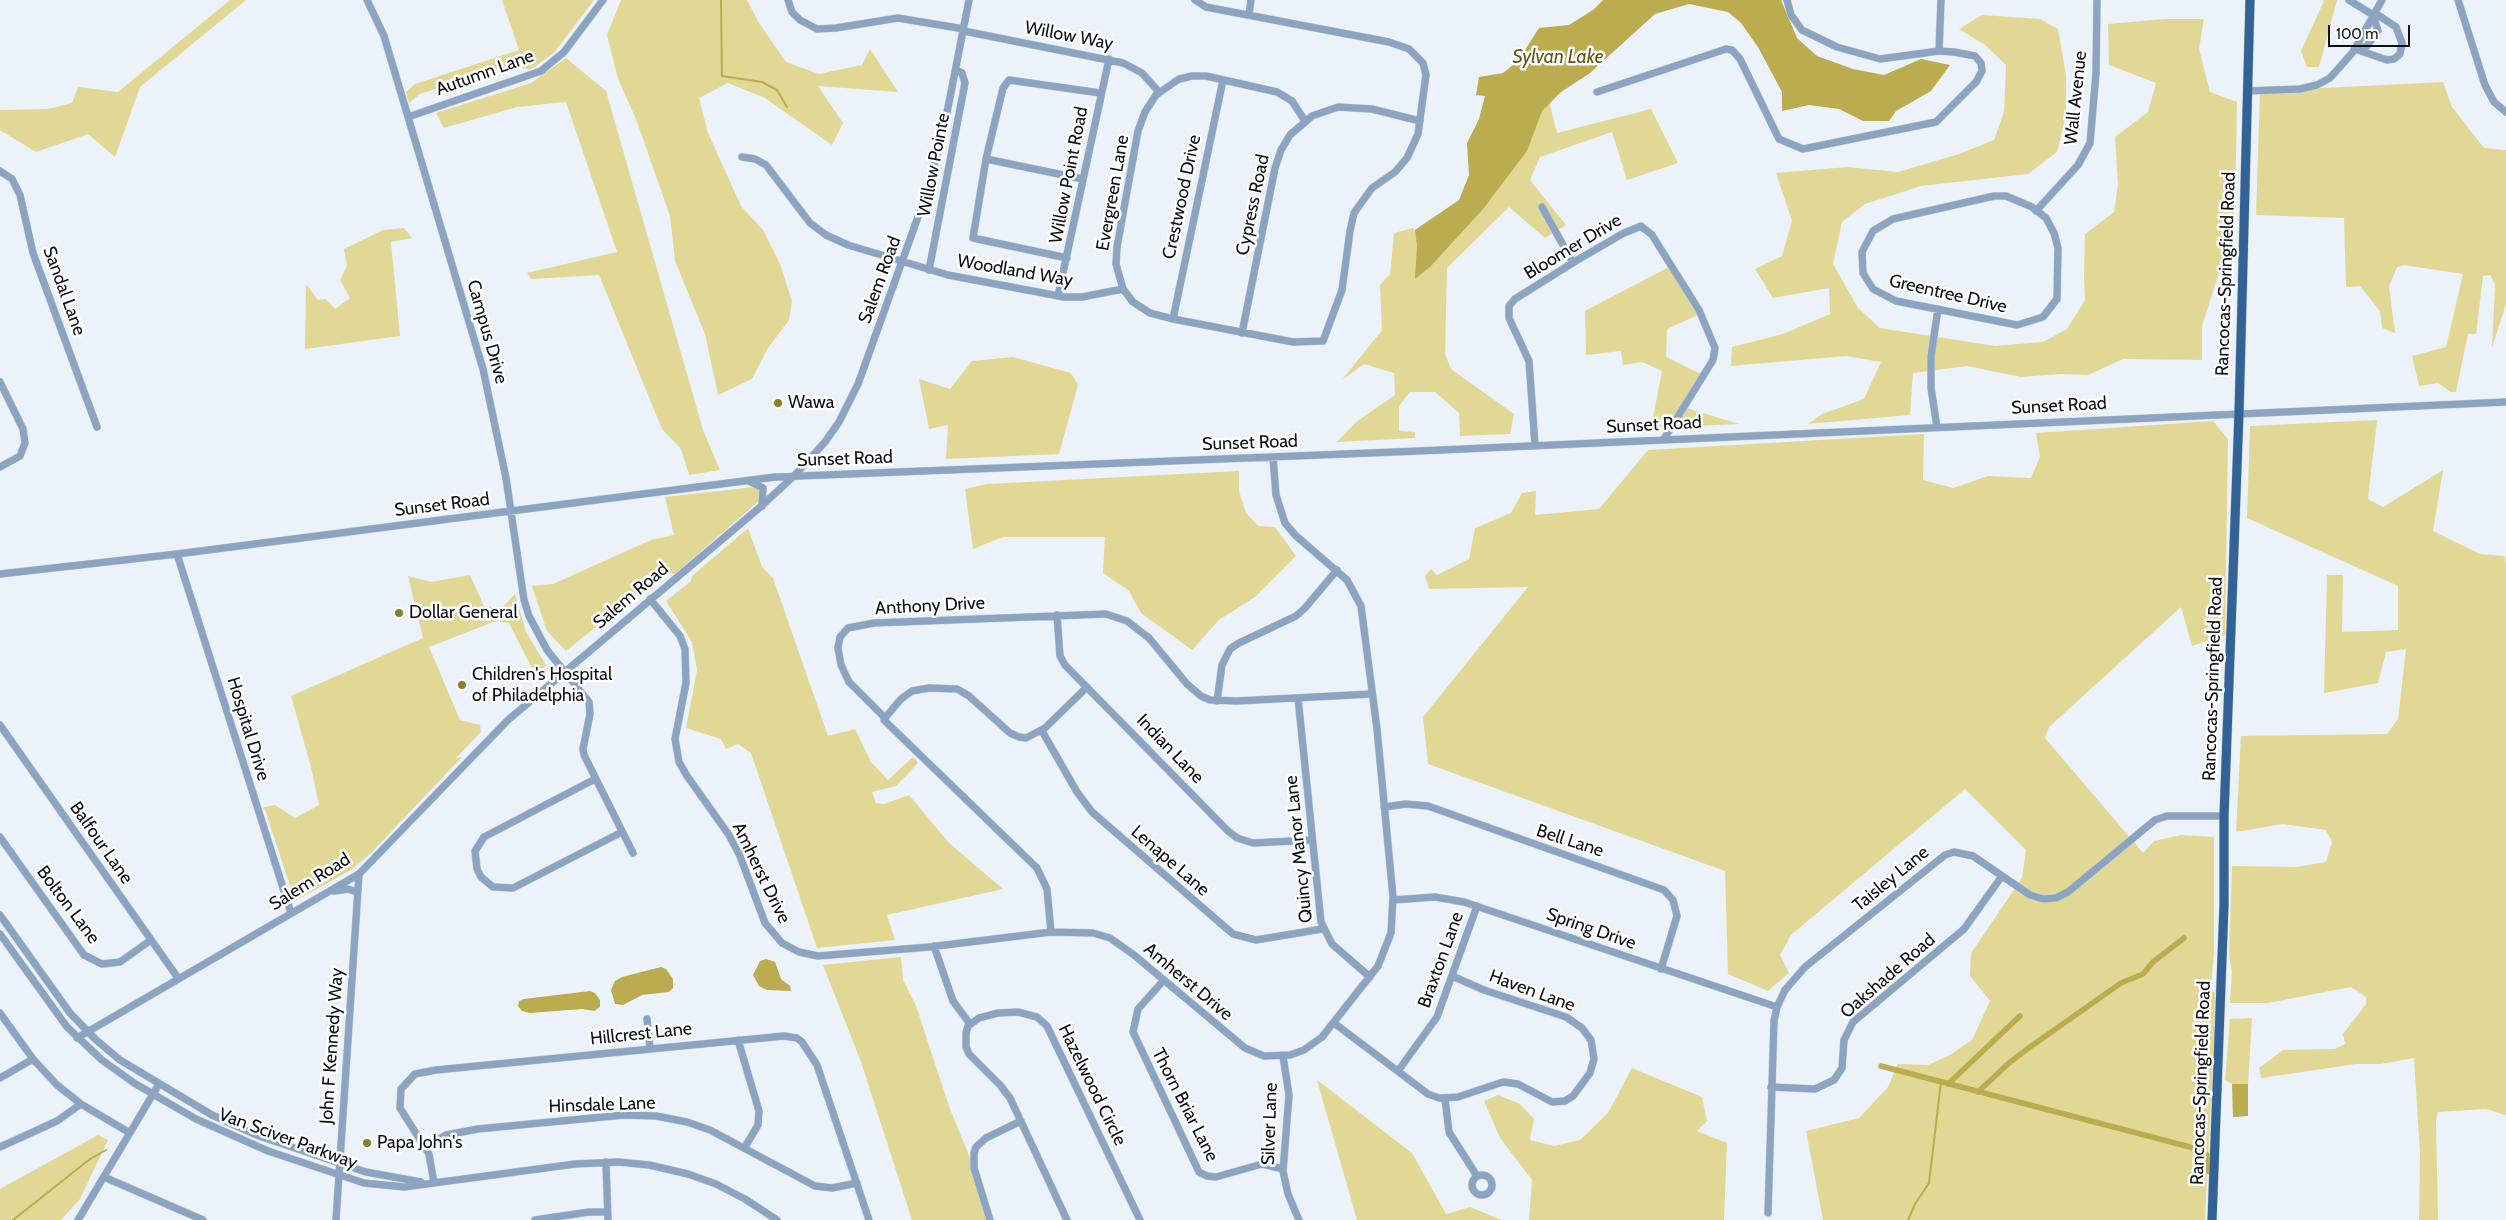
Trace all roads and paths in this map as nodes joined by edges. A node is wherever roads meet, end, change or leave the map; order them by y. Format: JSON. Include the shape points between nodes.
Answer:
{"nodes":[{"id":1,"x":367,"y":0,"type":"edge"},
{"id":2,"x":603,"y":0,"type":"edge"},
{"id":3,"x":788,"y":0,"type":"edge"},
{"id":4,"x":969,"y":0,"type":"edge"},
{"id":5,"x":1195,"y":0,"type":"edge"},
{"id":6,"x":1251,"y":0,"type":"edge"},
{"id":7,"x":1787,"y":0,"type":"edge"},
{"id":8,"x":1941,"y":0,"type":"edge"},
{"id":9,"x":2097,"y":0,"type":"edge"},
{"id":10,"x":2250,"y":0,"type":"edge"},
{"id":11,"x":2349,"y":0,"type":"edge"},
{"id":12,"x":2382,"y":0,"type":"edge"},
{"id":13,"x":2458,"y":0,"type":"edge"},
{"id":14,"x":1249,"y":14,"type":"junction"},
{"id":15,"x":2374,"y":14,"type":"junction"},
{"id":16,"x":964,"y":30,"type":"junction"},
{"id":17,"x":2355,"y":49,"type":"junction"},
{"id":18,"x":1939,"y":51,"type":"junction"},
{"id":19,"x":1109,"y":59,"type":"junction"},
{"id":20,"x":956,"y":70,"type":"junction"},
{"id":21,"x":1223,"y":80,"type":"junction"},
{"id":22,"x":2247,"y":91,"type":"junction"},
{"id":23,"x":1159,"y":92,"type":"junction"},
{"id":24,"x":1598,"y":92,"type":"dead end"},
{"id":25,"x":1100,"y":93,"type":"junction"},
{"id":26,"x":2506,"y":112,"type":"edge"},
{"id":27,"x":408,"y":117,"type":"junction"},
{"id":28,"x":1305,"y":121,"type":"junction"},
{"id":29,"x":1420,"y":121,"type":"junction"},
{"id":30,"x":742,"y":157,"type":"dead end"},
{"id":31,"x":986,"y":159,"type":"junction"},
{"id":32,"x":0,"y":171,"type":"edge"},
{"id":33,"x":1083,"y":178,"type":"junction"},
{"id":34,"x":1542,"y":207,"type":"dead end"},
{"id":35,"x":2036,"y":211,"type":"junction"},
{"id":36,"x":1067,"y":258,"type":"junction"},
{"id":37,"x":903,"y":261,"type":"junction"},
{"id":38,"x":1573,"y":262,"type":"junction"},
{"id":39,"x":929,"y":270,"type":"junction"},
{"id":40,"x":1123,"y":289,"type":"junction"},
{"id":41,"x":1058,"y":296,"type":"junction"},
{"id":42,"x":1938,"y":309,"type":"junction"},
{"id":43,"x":1173,"y":319,"type":"junction"},
{"id":44,"x":1242,"y":332,"type":"junction"},
{"id":45,"x":0,"y":382,"type":"edge"},
{"id":46,"x":2506,"y":402,"type":"edge"},
{"id":47,"x":2239,"y":413,"type":"junction"},
{"id":48,"x":97,"y":427,"type":"dead end"},
{"id":49,"x":1936,"y":427,"type":"junction"},
{"id":50,"x":1664,"y":439,"type":"junction"},
{"id":51,"x":1536,"y":445,"type":"junction"},
{"id":52,"x":1274,"y":457,"type":"junction"},
{"id":53,"x":0,"y":467,"type":"edge"},
{"id":54,"x":794,"y":476,"type":"junction"},
{"id":55,"x":746,"y":480,"type":"junction"},
{"id":56,"x":762,"y":506,"type":"junction"},
{"id":57,"x":511,"y":511,"type":"junction"},
{"id":58,"x":177,"y":554,"type":"junction"},
{"id":59,"x":1337,"y":570,"type":"junction"},
{"id":60,"x":0,"y":574,"type":"edge"},
{"id":61,"x":650,"y":599,"type":"junction"},
{"id":62,"x":1057,"y":615,"type":"junction"},
{"id":63,"x":563,"y":672,"type":"junction"},
{"id":64,"x":1086,"y":687,"type":"junction"},
{"id":65,"x":1372,"y":694,"type":"junction"},
{"id":66,"x":1298,"y":698,"type":"junction"},
{"id":67,"x":1216,"y":700,"type":"junction"},
{"id":68,"x":885,"y":718,"type":"junction"},
{"id":69,"x":0,"y":725,"type":"edge"},
{"id":70,"x":1042,"y":731,"type":"junction"},
{"id":71,"x":595,"y":779,"type":"junction"},
{"id":72,"x":1384,"y":807,"type":"junction"},
{"id":73,"x":2224,"y":816,"type":"junction"},
{"id":74,"x":622,"y":832,"type":"junction"},
{"id":75,"x":0,"y":837,"type":"edge"},
{"id":76,"x":1312,"y":840,"type":"junction"},
{"id":77,"x":633,"y":854,"type":"dead end"},
{"id":78,"x":359,"y":874,"type":"junction"},
{"id":79,"x":2002,"y":876,"type":"junction"},
{"id":80,"x":356,"y":892,"type":"junction"},
{"id":81,"x":320,"y":897,"type":"junction"},
{"id":82,"x":1393,"y":900,"type":"junction"},
{"id":83,"x":1477,"y":906,"type":"junction"},
{"id":84,"x":290,"y":913,"type":"junction"},
{"id":85,"x":0,"y":915,"type":"edge"},
{"id":86,"x":1322,"y":929,"type":"junction"},
{"id":87,"x":1051,"y":932,"type":"junction"},
{"id":88,"x":0,"y":934,"type":"edge"},
{"id":89,"x":151,"y":940,"type":"junction"},
{"id":90,"x":934,"y":946,"type":"junction"},
{"id":91,"x":1661,"y":969,"type":"junction"},
{"id":92,"x":1452,"y":976,"type":"junction"},
{"id":93,"x":1370,"y":977,"type":"junction"},
{"id":94,"x":178,"y":978,"type":"junction"},
{"id":95,"x":1164,"y":980,"type":"junction"},
{"id":96,"x":1777,"y":1007,"type":"junction"},
{"id":97,"x":0,"y":1014,"type":"edge"},
{"id":98,"x":647,"y":1019,"type":"dead end"},
{"id":99,"x":1334,"y":1023,"type":"junction"},
{"id":100,"x":970,"y":1024,"type":"junction"},
{"id":101,"x":87,"y":1030,"type":"junction"},
{"id":102,"x":77,"y":1038,"type":"junction"},
{"id":103,"x":738,"y":1040,"type":"junction"},
{"id":104,"x":650,"y":1048,"type":"junction"},
{"id":105,"x":1283,"y":1056,"type":"junction"},
{"id":106,"x":33,"y":1059,"type":"junction"},
{"id":107,"x":1398,"y":1071,"type":"junction"},
{"id":108,"x":0,"y":1078,"type":"edge"},
{"id":109,"x":159,"y":1084,"type":"junction"},
{"id":110,"x":1771,"y":1087,"type":"junction"},
{"id":111,"x":152,"y":1094,"type":"junction"},
{"id":112,"x":1445,"y":1099,"type":"junction"},
{"id":113,"x":81,"y":1104,"type":"junction"},
{"id":114,"x":1021,"y":1121,"type":"junction"},
{"id":115,"x":130,"y":1134,"type":"junction"},
{"id":116,"x":425,"y":1146,"type":"junction"},
{"id":117,"x":0,"y":1147,"type":"edge"},
{"id":118,"x":745,"y":1147,"type":"junction"},
{"id":119,"x":606,"y":1162,"type":"junction"},
{"id":120,"x":339,"y":1163,"type":"junction"},
{"id":121,"x":1283,"y":1169,"type":"junction"},
{"id":122,"x":339,"y":1175,"type":"junction"},
{"id":123,"x":1478,"y":1176,"type":"dead end"},
{"id":124,"x":104,"y":1177,"type":"junction"},
{"id":125,"x":434,"y":1183,"type":"junction"},
{"id":126,"x":856,"y":1183,"type":"junction"},
{"id":127,"x":607,"y":1212,"type":"junction"},
{"id":128,"x":1768,"y":1213,"type":"dead end"},
{"id":129,"x":78,"y":1220,"type":"edge"},
{"id":130,"x":203,"y":1220,"type":"edge"},
{"id":131,"x":336,"y":1220,"type":"edge"},
{"id":132,"x":535,"y":1220,"type":"edge"},
{"id":133,"x":608,"y":1220,"type":"edge"},
{"id":134,"x":777,"y":1220,"type":"edge"},
{"id":135,"x":868,"y":1220,"type":"edge"},
{"id":136,"x":990,"y":1220,"type":"edge"},
{"id":137,"x":1066,"y":1220,"type":"edge"},
{"id":138,"x":1140,"y":1220,"type":"edge"},
{"id":139,"x":1299,"y":1220,"type":"edge"},
{"id":140,"x":2212,"y":1220,"type":"edge"}],
"edges":[{"from":1,"to":27,"type":"street","name":"Campus Drive","via":[[384,36]]},
{"from":2,"to":27,"type":"street","name":"Autumn Lane","via":[[564,52],[541,71]]},
{"from":3,"to":16,"type":"street","name":"Willow Way","via":[[792,12],[800,20],[817,28],[898,18]]},
{"from":4,"to":16,"type":"street","name":"Salem Road"},
{"from":5,"to":14,"type":"street","via":[[1206,8]]},
{"from":6,"to":14,"type":"street"},
{"from":7,"to":18,"type":"street","via":[[1791,15],[1802,30],[1848,51],[1880,60]]},
{"from":8,"to":18,"type":"street"},
{"from":9,"to":35,"type":"street","name":"Wall Avenue","via":[[2096,73],[2090,143],[2078,165]]},
{"from":10,"to":22,"type":"main road","name":"Rancocas-Springfield Road"},
{"from":11,"to":15,"type":"street"},
{"from":12,"to":15,"type":"street"},
{"from":13,"to":26,"type":"street","via":[[2485,85],[2494,102]]},
{"from":14,"to":29,"type":"street","via":[[1396,44],[1414,53],[1425,70]]},
{"from":15,"to":17,"type":"street"},
{"from":15,"to":17,"type":"street","via":[[2396,27],[2402,43],[2400,54],[2387,60]]},
{"from":16,"to":19,"type":"street","name":"Willow Way"},
{"from":16,"to":20,"type":"street","name":"Salem Road"},
{"from":17,"to":22,"type":"street","via":[[2341,68],[2317,85],[2300,90]]},
{"from":18,"to":24,"type":"street","via":[[1975,56],[1982,67],[1976,82],[1941,118],[1924,126],[1807,148],[1779,139],[1740,59],[1732,50],[1726,49]]},
{"from":19,"to":23,"type":"street","name":"Willow Way","via":[[1138,71]]},
{"from":19,"to":25,"type":"street","name":"Willow Point Road"},
{"from":20,"to":37,"type":"street","name":"Salem Road","via":[[931,180]]},
{"from":20,"to":39,"type":"street","name":"Willow Pointe","via":[[962,73],[965,83]]},
{"from":21,"to":23,"type":"street","name":"Evergreen Lane","via":[[1185,77]]},
{"from":21,"to":28,"type":"street","name":"Evergreen Lane","via":[[1277,92],[1292,101]]},
{"from":21,"to":43,"type":"street","name":"Crestwood Drive"},
{"from":22,"to":47,"type":"main road","name":"Rancocas-Springfield Road"},
{"from":23,"to":40,"type":"street","name":"Evergreen Lane","via":[[1140,124],[1119,227],[1116,258]]},
{"from":25,"to":31,"type":"street","via":[[1008,80],[1003,88]]},
{"from":25,"to":33,"type":"street","name":"Willow Point Road"},
{"from":27,"to":57,"type":"street","name":"Campus Drive","via":[[483,369]]},
{"from":28,"to":29,"type":"street","name":"Cypress Road","via":[[1330,108],[1355,107]]},
{"from":28,"to":44,"type":"street","name":"Cypress Road","via":[[1286,140],[1276,162]]},
{"from":29,"to":44,"type":"street","name":"Evergreen Lane","via":[[1409,156],[1395,172],[1372,188],[1355,211],[1341,295],[1325,340],[1293,342]]},
{"from":30,"to":37,"type":"street","name":"Woodland Way","via":[[766,165],[806,218],[826,235],[868,252]]},
{"from":31,"to":33,"type":"street"},
{"from":31,"to":36,"type":"street","via":[[973,238]]},
{"from":32,"to":48,"type":"street","name":"Sandal Lane","via":[[12,180],[20,195],[33,253]]},
{"from":33,"to":36,"type":"street","name":"Willow Point Road"},
{"from":34,"to":38,"type":"street"},
{"from":35,"to":42,"type":"street","name":"Greentree Drive","via":[[2050,225],[2058,248],[2057,299],[2048,312],[2037,320],[2017,326]]},
{"from":35,"to":42,"type":"street","name":"Greentree Drive","via":[[2006,196],[1994,196],[1894,219],[1874,231],[1862,252],[1862,273],[1874,289],[1896,301]]},
{"from":36,"to":41,"type":"street","name":"Willow Point Road"},
{"from":37,"to":39,"type":"street","name":"Woodland Way"},
{"from":37,"to":54,"type":"street","name":"Salem Road","via":[[851,401],[832,434]]},
{"from":38,"to":50,"type":"street","name":"Bloomer Drive","via":[[1641,226],[1652,235],[1699,310],[1714,343],[1713,360]]},
{"from":38,"to":51,"type":"street","name":"Bloomer Drive","via":[[1515,299],[1508,309],[1529,361]]},
{"from":39,"to":41,"type":"street","name":"Woodland Way"},
{"from":40,"to":41,"type":"street","name":"Woodland Way","via":[[1082,297]]},
{"from":40,"to":43,"type":"street","name":"Evergreen Lane","via":[[1141,309]]},
{"from":42,"to":49,"type":"street","via":[[1931,356]]},
{"from":43,"to":44,"type":"street","name":"Evergreen Lane"},
{"from":45,"to":53,"type":"street","via":[[23,429],[25,443],[14,461]]},
{"from":46,"to":47,"type":"street","name":"Sunset Road"},
{"from":47,"to":49,"type":"street","name":"Sunset Road"},
{"from":47,"to":73,"type":"main road","name":"Rancocas-Springfield Road"},
{"from":49,"to":50,"type":"street","name":"Sunset Road"},
{"from":50,"to":51,"type":"street","name":"Sunset Road"},
{"from":51,"to":52,"type":"street","name":"Sunset Road"},
{"from":52,"to":54,"type":"street","name":"Sunset Road"},
{"from":52,"to":59,"type":"street","name":"Amherst Drive","via":[[1275,492],[1285,523]]},
{"from":54,"to":55,"type":"street","name":"Sunset Road"},
{"from":54,"to":56,"type":"street","name":"Salem Road"},
{"from":55,"to":56,"type":"street","via":[[763,488]]},
{"from":55,"to":57,"type":"street","name":"Sunset Road"},
{"from":56,"to":61,"type":"street","name":"Salem Road"},
{"from":57,"to":58,"type":"street","name":"Sunset Road"},
{"from":57,"to":63,"type":"street","name":"Campus Drive","via":[[520,583],[529,616]]},
{"from":58,"to":60,"type":"street","name":"Sunset Road"},
{"from":58,"to":84,"type":"street","name":"Hospital Drive"},
{"from":59,"to":65,"type":"street","name":"Amherst Drive","via":[[1352,586],[1361,606]]},
{"from":59,"to":67,"type":"street","via":[[1296,616],[1230,649],[1222,665]]},
{"from":61,"to":63,"type":"street","name":"Salem Road"},
{"from":61,"to":90,"type":"street","name":"Amherst Drive","via":[[680,636],[685,649],[686,683],[675,739],[677,756],[735,846],[768,928],[782,943],[812,956]]},
{"from":62,"to":64,"type":"street","name":"Indian Lane","via":[[1062,661]]},
{"from":62,"to":67,"type":"street","name":"Anthony Drive","via":[[1106,614],[1127,621],[1149,638],[1196,693]]},
{"from":62,"to":68,"type":"street","name":"Anthony Drive","via":[[874,623],[848,628],[840,637],[838,648],[845,676]]},
{"from":63,"to":71,"type":"street","name":"Campus Drive","via":[[589,702],[590,714],[583,749]]},
{"from":63,"to":78,"type":"street","name":"Salem Road","via":[[487,740]]},
{"from":64,"to":70,"type":"street"},
{"from":64,"to":76,"type":"street","name":"Indian Lane","via":[[1237,838],[1253,843]]},
{"from":65,"to":66,"type":"street","name":"Anthony Drive"},
{"from":65,"to":72,"type":"street","name":"Amherst Drive"},
{"from":66,"to":67,"type":"street","name":"Anthony Drive"},
{"from":66,"to":76,"type":"street","name":"Quincy Manor Lane"},
{"from":68,"to":70,"type":"street","via":[[912,691],[947,688],[965,693],[1015,736],[1026,738]]},
{"from":68,"to":87,"type":"street","name":"Anthony Drive","via":[[1040,872],[1047,889]]},
{"from":69,"to":89,"type":"street","name":"Balfour Lane"},
{"from":70,"to":86,"type":"street","name":"Lenape Lane","via":[[1079,796],[1092,812],[1233,934],[1256,940]]},
{"from":71,"to":74,"type":"street","name":"Campus Drive"},
{"from":71,"to":74,"type":"street","via":[[484,837],[475,851],[481,877],[493,887],[513,888]]},
{"from":72,"to":82,"type":"street","name":"Amherst Drive"},
{"from":72,"to":91,"type":"street","name":"Bell Lane","via":[[1428,806],[1664,890],[1673,900],[1677,916]]},
{"from":73,"to":79,"type":"street","name":"Taisley Lane","via":[[2167,816],[2156,820],[2068,892],[2056,898],[2030,895]]},
{"from":73,"to":140,"type":"main road","name":"Rancocas-Springfield Road","via":[[2224,906]]},
{"from":74,"to":77,"type":"street","name":"Campus Drive"},
{"from":75,"to":89,"type":"street","name":"Bolton Lane","via":[[84,955],[102,964],[120,962]]},
{"from":76,"to":86,"type":"street","name":"Quincy Manor Lane"},
{"from":78,"to":80,"type":"street","name":"John F Kennedy Way"},
{"from":78,"to":81,"type":"street","name":"Salem Road"},
{"from":79,"to":96,"type":"street","name":"Taisley Lane","via":[[1973,856],[1954,852],[1945,855],[1805,967],[1785,990]]},
{"from":79,"to":110,"type":"street","name":"Oakshade Road","via":[[1964,929],[1853,1022],[1844,1040],[1842,1068],[1834,1080],[1815,1088]]},
{"from":80,"to":81,"type":"street","via":[[348,888]]},
{"from":80,"to":120,"type":"street","name":"John F Kennedy Way"},
{"from":81,"to":84,"type":"street","name":"Salem Road"},
{"from":82,"to":83,"type":"street","name":"Spring Drive","via":[[1436,897]]},
{"from":82,"to":93,"type":"street","name":"Amherst Drive","via":[[1389,941]]},
{"from":83,"to":91,"type":"street","name":"Spring Drive"},
{"from":83,"to":92,"type":"street","name":"Braxton Lane"},
{"from":84,"to":94,"type":"street","name":"Salem Road"},
{"from":85,"to":101,"type":"street","name":"Van Sciver Parkway","via":[[60,999]]},
{"from":86,"to":93,"type":"street","name":"Quincy Manor Lane","via":[[1334,947]]},
{"from":87,"to":90,"type":"street","name":"Amherst Drive"},
{"from":87,"to":95,"type":"street","name":"Amherst Drive","via":[[1089,932],[1106,937],[1124,947]]},
{"from":88,"to":102,"type":"street","name":"Van Sciver Parkway"},
{"from":89,"to":94,"type":"street","name":"Balfour Lane"},
{"from":90,"to":100,"type":"street","via":[[953,1002]]},
{"from":91,"to":96,"type":"street","name":"Spring Drive"},
{"from":92,"to":107,"type":"street","name":"Braxton Lane","via":[[1435,1020]]},
{"from":92,"to":112,"type":"street","name":"Haven Lane","via":[[1575,1022],[1591,1040],[1594,1059],[1580,1089],[1565,1101],[1548,1100],[1518,1084],[1503,1082]]},
{"from":93,"to":99,"type":"street","name":"Amherst Drive"},
{"from":94,"to":101,"type":"street","name":"Salem Road"},
{"from":95,"to":105,"type":"street","name":"Amherst Drive","via":[[1245,1048],[1264,1056]]},
{"from":95,"to":121,"type":"street","name":"Thorn Briar Lane","via":[[1138,1009],[1133,1032],[1199,1172],[1216,1177],[1262,1164]]},
{"from":96,"to":110,"type":"street","name":"Taisley Lane","via":[[1772,1034]]},
{"from":97,"to":106,"type":"street"},
{"from":98,"to":104,"type":"street"},
{"from":99,"to":105,"type":"street","name":"Amherst Drive","via":[[1308,1047]]},
{"from":99,"to":107,"type":"street"},
{"from":100,"to":114,"type":"street","via":[[965,1040],[968,1054],[1006,1091]]},
{"from":100,"to":138,"type":"street","name":"Hazelwood Circle","via":[[985,1016],[1018,1012],[1037,1017],[1047,1026]]},
{"from":101,"to":102,"type":"street","name":"Salem Road"},
{"from":101,"to":109,"type":"street","name":"Van Sciver Parkway","via":[[120,1060]]},
{"from":102,"to":111,"type":"street","name":"Van Sciver Parkway","via":[[102,1060]]},
{"from":103,"to":104,"type":"street","name":"Hillcrest Lane"},
{"from":103,"to":118,"type":"street","via":[[759,1111],[758,1125]]},
{"from":103,"to":126,"type":"street","name":"Hillcrest Lane","via":[[784,1036],[797,1038],[807,1047],[820,1072]]},
{"from":104,"to":116,"type":"street","name":"Hillcrest Lane","via":[[415,1074],[401,1089],[400,1108]]},
{"from":105,"to":121,"type":"street","name":"Silver Lane","via":[[1289,1100]]},
{"from":106,"to":108,"type":"street"},
{"from":106,"to":113,"type":"street","via":[[57,1085]]},
{"from":107,"to":112,"type":"street","via":[[1428,1094]]},
{"from":109,"to":111,"type":"street"},
{"from":109,"to":120,"type":"street","name":"Van Sciver Parkway","via":[[233,1125]]},
{"from":110,"to":128,"type":"street","name":"Taisley Lane"},
{"from":111,"to":115,"type":"street"},
{"from":111,"to":122,"type":"street","name":"Van Sciver Parkway","via":[[242,1141]]},
{"from":112,"to":123,"type":"street","via":[[1449,1132]]},
{"from":113,"to":115,"type":"street"},
{"from":113,"to":117,"type":"street","via":[[57,1121]]},
{"from":114,"to":136,"type":"street","via":[[986,1138],[976,1147],[974,1168]]},
{"from":114,"to":137,"type":"street"},
{"from":115,"to":124,"type":"street"},
{"from":116,"to":118,"type":"street","name":"Hinsdale Lane","via":[[446,1135],[472,1130],[640,1115],[687,1122]]},
{"from":116,"to":125,"type":"street","name":"Hillcrest Lane"},
{"from":118,"to":126,"type":"street","name":"Hinsdale Lane","via":[[815,1186],[832,1188]]},
{"from":119,"to":125,"type":"street","name":"Van Sciver Parkway"},
{"from":119,"to":127,"type":"street"},
{"from":119,"to":134,"type":"street","name":"Van Sciver Parkway","via":[[650,1165],[702,1178],[745,1199]]},
{"from":120,"to":122,"type":"street","name":"John F Kennedy Way"},
{"from":120,"to":125,"type":"street","name":"Van Sciver Parkway","via":[[385,1177]]},
{"from":121,"to":139,"type":"street","name":"Silver Lane","via":[[1288,1194]]},
{"from":122,"to":125,"type":"street","name":"Van Sciver Parkway","via":[[394,1186]]},
{"from":122,"to":131,"type":"street","name":"John F Kennedy Way"},
{"from":124,"to":129,"type":"street"},
{"from":124,"to":130,"type":"street"},
{"from":126,"to":135,"type":"street","name":"Hillcrest Lane"},
{"from":127,"to":132,"type":"street"},
{"from":127,"to":133,"type":"street"}]}
